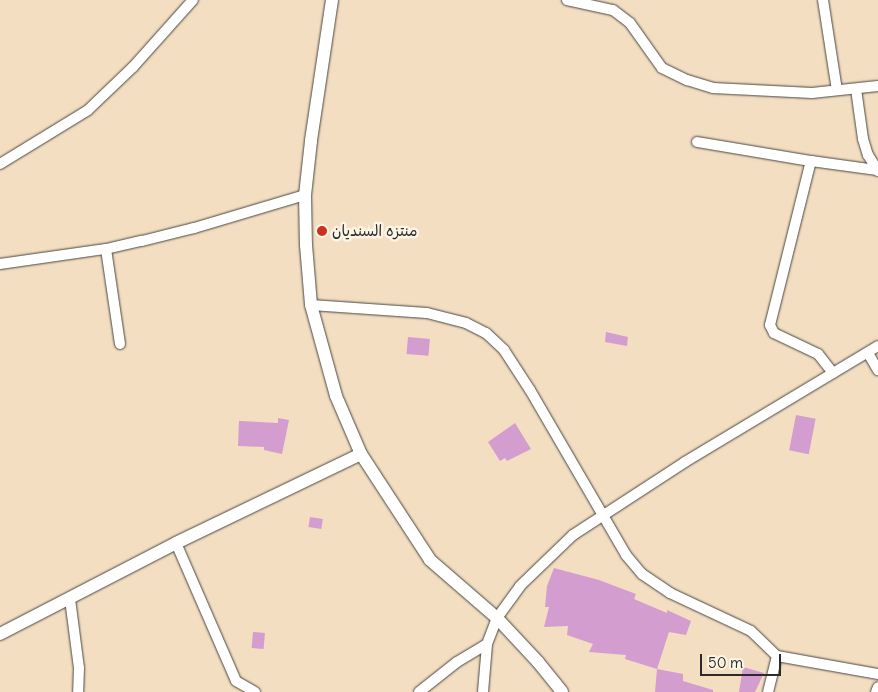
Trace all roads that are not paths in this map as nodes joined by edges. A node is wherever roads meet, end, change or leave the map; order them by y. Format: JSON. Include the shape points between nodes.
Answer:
{"nodes":[{"id":1,"x":193,"y":0,"type":"edge"},
{"id":2,"x":332,"y":0,"type":"edge"},
{"id":3,"x":567,"y":0,"type":"edge"},
{"id":4,"x":823,"y":0,"type":"edge"},
{"id":5,"x":878,"y":86,"type":"edge"},
{"id":6,"x":856,"y":89,"type":"junction"},
{"id":7,"x":837,"y":90,"type":"junction"},
{"id":8,"x":697,"y":142,"type":"dead end"},
{"id":9,"x":811,"y":161,"type":"junction"},
{"id":10,"x":0,"y":164,"type":"edge"},
{"id":11,"x":878,"y":170,"type":"edge"},
{"id":12,"x":305,"y":195,"type":"junction"},
{"id":13,"x":106,"y":249,"type":"junction"},
{"id":14,"x":0,"y":264,"type":"edge"},
{"id":15,"x":311,"y":304,"type":"junction"},
{"id":16,"x":120,"y":344,"type":"dead end"},
{"id":17,"x":878,"y":346,"type":"edge"},
{"id":18,"x":868,"y":353,"type":"junction"},
{"id":19,"x":878,"y":370,"type":"edge"},
{"id":20,"x":833,"y":372,"type":"junction"},
{"id":21,"x":361,"y":454,"type":"junction"},
{"id":22,"x":602,"y":514,"type":"junction"},
{"id":23,"x":176,"y":543,"type":"junction"},
{"id":24,"x":70,"y":599,"type":"junction"},
{"id":25,"x":497,"y":618,"type":"junction"},
{"id":26,"x":0,"y":634,"type":"edge"},
{"id":27,"x":487,"y":644,"type":"junction"},
{"id":28,"x":777,"y":656,"type":"junction"},
{"id":29,"x":878,"y":674,"type":"edge"},
{"id":30,"x":236,"y":681,"type":"junction"},
{"id":31,"x":878,"y":687,"type":"edge"},
{"id":32,"x":78,"y":692,"type":"edge"},
{"id":33,"x":238,"y":692,"type":"edge"},
{"id":34,"x":255,"y":692,"type":"edge"},
{"id":35,"x":419,"y":692,"type":"edge"},
{"id":36,"x":484,"y":692,"type":"edge"},
{"id":37,"x":562,"y":692,"type":"edge"},
{"id":38,"x":768,"y":692,"type":"edge"},
{"id":39,"x":876,"y":692,"type":"edge"}],
"edges":[{"from":1,"to":10,"type":"street","via":[[134,67],[88,110]]},
{"from":2,"to":12,"type":"street"},
{"from":3,"to":7,"type":"street","via":[[603,6],[621,15],[662,68],[687,80],[713,88],[747,91],[812,93]]},
{"from":4,"to":7,"type":"street"},
{"from":5,"to":6,"type":"street"},
{"from":6,"to":7,"type":"street"},
{"from":6,"to":11,"type":"street","via":[[863,139],[868,156]]},
{"from":8,"to":9,"type":"street"},
{"from":9,"to":11,"type":"street"},
{"from":9,"to":20,"type":"street","via":[[770,328],[818,354]]},
{"from":12,"to":13,"type":"street","via":[[194,228]]},
{"from":12,"to":15,"type":"street"},
{"from":13,"to":14,"type":"street"},
{"from":13,"to":16,"type":"street"},
{"from":15,"to":21,"type":"street","via":[[336,396]]},
{"from":15,"to":22,"type":"street","via":[[427,314],[466,323],[486,333],[504,350],[530,390]]},
{"from":17,"to":18,"type":"street"},
{"from":18,"to":19,"type":"street"},
{"from":18,"to":20,"type":"street"},
{"from":20,"to":22,"type":"street"},
{"from":21,"to":23,"type":"street"},
{"from":21,"to":25,"type":"street","via":[[430,560]]},
{"from":22,"to":25,"type":"street","via":[[549,556],[520,586]]},
{"from":22,"to":28,"type":"street","via":[[626,555],[642,574],[670,593],[751,631]]},
{"from":23,"to":24,"type":"street"},
{"from":23,"to":30,"type":"street"},
{"from":24,"to":26,"type":"street"},
{"from":24,"to":32,"type":"street","via":[[79,668]]},
{"from":25,"to":27,"type":"street"},
{"from":25,"to":37,"type":"street"},
{"from":27,"to":35,"type":"street","via":[[457,662]]},
{"from":27,"to":36,"type":"street"},
{"from":28,"to":29,"type":"street"},
{"from":28,"to":38,"type":"street"},
{"from":30,"to":33,"type":"street"},
{"from":30,"to":34,"type":"street"},
{"from":31,"to":39,"type":"street"}]}
